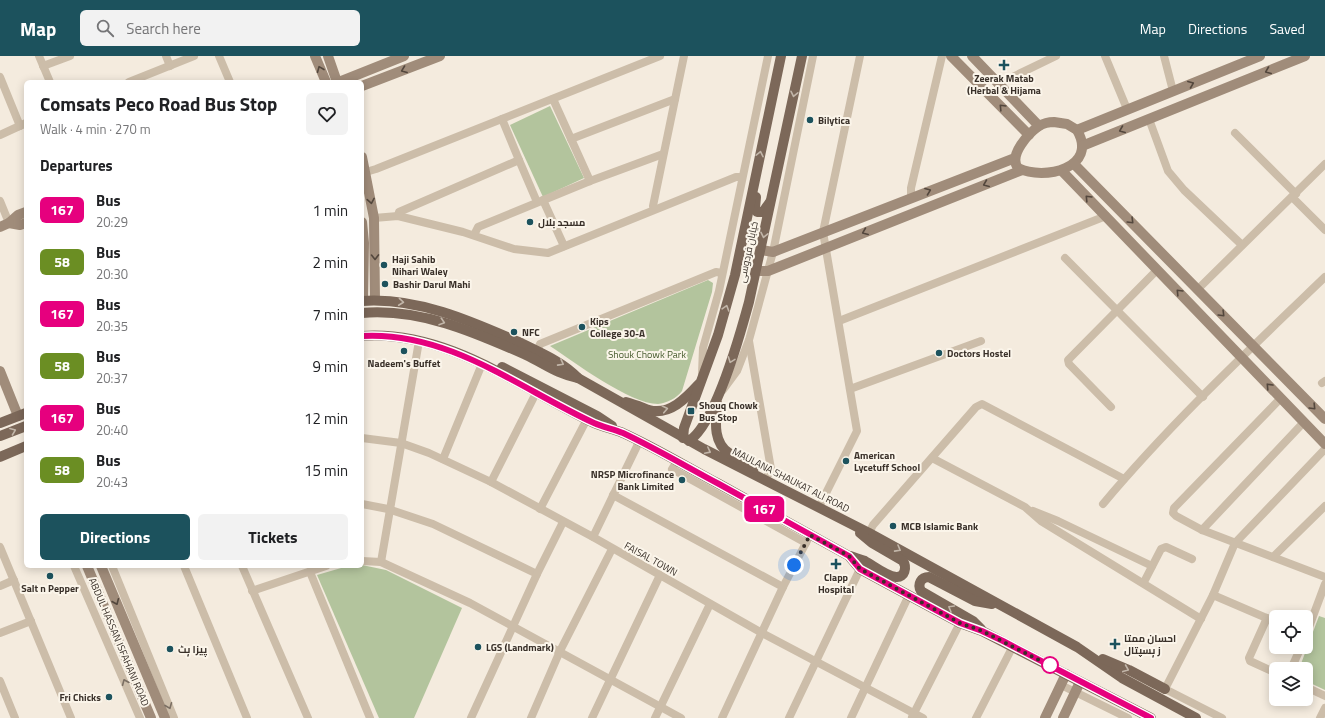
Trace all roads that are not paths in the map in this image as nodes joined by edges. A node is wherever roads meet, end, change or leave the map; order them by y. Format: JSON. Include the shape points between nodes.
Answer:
{"nodes":[{"id":1,"x":39,"y":56,"type":"edge"},
{"id":2,"x":70,"y":56,"type":"edge"},
{"id":3,"x":166,"y":56,"type":"edge"},
{"id":4,"x":194,"y":56,"type":"edge"},
{"id":5,"x":220,"y":56,"type":"edge"},
{"id":6,"x":315,"y":56,"type":"edge"},
{"id":7,"x":328,"y":56,"type":"edge"},
{"id":8,"x":440,"y":56,"type":"edge"},
{"id":9,"x":660,"y":56,"type":"edge"},
{"id":10,"x":684,"y":56,"type":"edge"},
{"id":11,"x":768,"y":56,"type":"edge"},
{"id":12,"x":781,"y":56,"type":"edge"},
{"id":13,"x":802,"y":56,"type":"edge"},
{"id":14,"x":813,"y":56,"type":"edge"},
{"id":15,"x":860,"y":56,"type":"edge"},
{"id":16,"x":942,"y":56,"type":"edge"},
{"id":17,"x":951,"y":56,"type":"edge"},
{"id":18,"x":972,"y":56,"type":"edge"},
{"id":19,"x":1056,"y":56,"type":"edge"},
{"id":20,"x":1105,"y":56,"type":"edge"},
{"id":21,"x":1164,"y":56,"type":"edge"},
{"id":22,"x":1260,"y":56,"type":"edge"},
{"id":23,"x":1304,"y":56,"type":"edge"},
{"id":24,"x":401,"y":57,"type":"edge"},
{"id":25,"x":1042,"y":58,"type":"edge"},
{"id":26,"x":43,"y":66,"type":"junction"},
{"id":27,"x":170,"y":66,"type":"junction"},
{"id":28,"x":0,"y":77,"type":"edge"},
{"id":29,"x":49,"y":80,"type":"edge"},
{"id":30,"x":134,"y":80,"type":"edge"},
{"id":31,"x":229,"y":80,"type":"edge"},
{"id":32,"x":325,"y":80,"type":"edge"},
{"id":33,"x":337,"y":80,"type":"edge"},
{"id":34,"x":343,"y":80,"type":"edge"},
{"id":35,"x":998,"y":84,"type":"junction"},
{"id":36,"x":364,"y":85,"type":"edge"},
{"id":37,"x":1173,"y":91,"type":"junction"},
{"id":38,"x":553,"y":99,"type":"junction"},
{"id":39,"x":675,"y":99,"type":"junction"},
{"id":40,"x":1127,"y":109,"type":"junction"},
{"id":41,"x":502,"y":119,"type":"junction"},
{"id":42,"x":1149,"y":119,"type":"junction"},
{"id":43,"x":23,"y":125,"type":"edge"},
{"id":44,"x":1039,"y":126,"type":"junction"},
{"id":45,"x":1077,"y":130,"type":"junction"},
{"id":46,"x":1235,"y":133,"type":"dead end"},
{"id":47,"x":0,"y":135,"type":"edge"},
{"id":48,"x":1029,"y":135,"type":"junction"},
{"id":49,"x":571,"y":139,"type":"junction"},
{"id":50,"x":1082,"y":146,"type":"junction"},
{"id":51,"x":662,"y":154,"type":"junction"},
{"id":52,"x":1015,"y":158,"type":"junction"},
{"id":53,"x":519,"y":160,"type":"junction"},
{"id":54,"x":364,"y":164,"type":"edge"},
{"id":55,"x":1074,"y":164,"type":"junction"},
{"id":56,"x":1325,"y":164,"type":"edge"},
{"id":57,"x":1022,"y":170,"type":"junction"},
{"id":58,"x":1062,"y":171,"type":"junction"},
{"id":59,"x":366,"y":172,"type":"junction"},
{"id":60,"x":742,"y":177,"type":"junction"},
{"id":61,"x":755,"y":178,"type":"junction"},
{"id":62,"x":590,"y":181,"type":"junction"},
{"id":63,"x":1294,"y":195,"type":"junction"},
{"id":64,"x":911,"y":197,"type":"junction"},
{"id":65,"x":0,"y":201,"type":"edge"},
{"id":66,"x":540,"y":201,"type":"junction"},
{"id":67,"x":771,"y":201,"type":"junction"},
{"id":68,"x":654,"y":210,"type":"junction"},
{"id":69,"x":24,"y":213,"type":"edge"},
{"id":70,"x":398,"y":216,"type":"junction"},
{"id":71,"x":1106,"y":216,"type":"junction"},
{"id":72,"x":374,"y":218,"type":"junction"},
{"id":73,"x":5,"y":224,"type":"edge"},
{"id":74,"x":24,"y":224,"type":"edge"},
{"id":75,"x":1325,"y":230,"type":"edge"},
{"id":76,"x":823,"y":232,"type":"junction"},
{"id":77,"x":474,"y":235,"type":"junction"},
{"id":78,"x":1242,"y":245,"type":"junction"},
{"id":79,"x":564,"y":246,"type":"junction"},
{"id":80,"x":827,"y":248,"type":"junction"},
{"id":81,"x":761,"y":250,"type":"junction"},
{"id":82,"x":773,"y":252,"type":"junction"},
{"id":83,"x":1065,"y":258,"type":"dead end"},
{"id":84,"x":1157,"y":270,"type":"junction"},
{"id":85,"x":756,"y":271,"type":"junction"},
{"id":86,"x":768,"y":271,"type":"junction"},
{"id":87,"x":722,"y":273,"type":"junction"},
{"id":88,"x":1325,"y":277,"type":"edge"},
{"id":89,"x":1198,"y":290,"type":"junction"},
{"id":90,"x":375,"y":300,"type":"junction"},
{"id":91,"x":364,"y":301,"type":"edge"},
{"id":92,"x":1117,"y":310,"type":"junction"},
{"id":93,"x":364,"y":313,"type":"edge"},
{"id":94,"x":839,"y":321,"type":"junction"},
{"id":95,"x":364,"y":330,"type":"edge"},
{"id":96,"x":364,"y":336,"type":"edge"},
{"id":97,"x":749,"y":340,"type":"junction"},
{"id":98,"x":419,"y":341,"type":"junction"},
{"id":99,"x":981,"y":341,"type":"dead end"},
{"id":100,"x":1254,"y":346,"type":"junction"},
{"id":101,"x":537,"y":351,"type":"junction"},
{"id":102,"x":1242,"y":358,"type":"junction"},
{"id":103,"x":482,"y":364,"type":"junction"},
{"id":104,"x":0,"y":371,"type":"edge"},
{"id":105,"x":578,"y":378,"type":"junction"},
{"id":106,"x":702,"y":381,"type":"junction"},
{"id":107,"x":850,"y":389,"type":"junction"},
{"id":108,"x":536,"y":391,"type":"junction"},
{"id":109,"x":718,"y":396,"type":"junction"},
{"id":110,"x":1203,"y":397,"type":"junction"},
{"id":111,"x":614,"y":399,"type":"junction"},
{"id":112,"x":1280,"y":399,"type":"junction"},
{"id":113,"x":1111,"y":407,"type":"dead end"},
{"id":114,"x":22,"y":415,"type":"edge"},
{"id":115,"x":587,"y":419,"type":"junction"},
{"id":116,"x":1325,"y":419,"type":"edge"},
{"id":117,"x":1,"y":421,"type":"edge"},
{"id":118,"x":1304,"y":422,"type":"junction"},
{"id":119,"x":24,"y":427,"type":"edge"},
{"id":120,"x":622,"y":433,"type":"junction"},
{"id":121,"x":0,"y":436,"type":"edge"},
{"id":122,"x":364,"y":438,"type":"edge"},
{"id":123,"x":686,"y":439,"type":"junction"},
{"id":124,"x":24,"y":441,"type":"edge"},
{"id":125,"x":638,"y":442,"type":"junction"},
{"id":126,"x":401,"y":443,"type":"junction"},
{"id":127,"x":1325,"y":444,"type":"edge"},
{"id":128,"x":24,"y":447,"type":"edge"},
{"id":129,"x":1325,"y":449,"type":"edge"},
{"id":130,"x":0,"y":450,"type":"edge"},
{"id":131,"x":0,"y":457,"type":"edge"},
{"id":132,"x":932,"y":458,"type":"junction"},
{"id":133,"x":443,"y":459,"type":"junction"},
{"id":134,"x":766,"y":479,"type":"junction"},
{"id":135,"x":1124,"y":480,"type":"junction"},
{"id":136,"x":491,"y":482,"type":"junction"},
{"id":137,"x":613,"y":495,"type":"junction"},
{"id":138,"x":364,"y":504,"type":"edge"},
{"id":139,"x":1104,"y":504,"type":"dead end"},
{"id":140,"x":1325,"y":506,"type":"edge"},
{"id":141,"x":819,"y":507,"type":"junction"},
{"id":142,"x":1025,"y":508,"type":"junction"},
{"id":143,"x":540,"y":509,"type":"junction"},
{"id":144,"x":388,"y":510,"type":"junction"},
{"id":145,"x":563,"y":522,"type":"junction"},
{"id":146,"x":848,"y":522,"type":"junction"},
{"id":147,"x":1202,"y":530,"type":"junction"},
{"id":148,"x":869,"y":533,"type":"junction"},
{"id":149,"x":593,"y":537,"type":"junction"},
{"id":150,"x":808,"y":539,"type":"junction"},
{"id":151,"x":1235,"y":543,"type":"junction"},
{"id":152,"x":0,"y":547,"type":"edge"},
{"id":153,"x":612,"y":549,"type":"junction"},
{"id":154,"x":849,"y":556,"type":"junction"},
{"id":155,"x":1273,"y":557,"type":"junction"},
{"id":156,"x":1192,"y":559,"type":"dead end"},
{"id":157,"x":3,"y":560,"type":"edge"},
{"id":158,"x":364,"y":561,"type":"edge"},
{"id":159,"x":381,"y":562,"type":"junction"},
{"id":160,"x":1152,"y":566,"type":"junction"},
{"id":161,"x":75,"y":568,"type":"edge"},
{"id":162,"x":88,"y":568,"type":"edge"},
{"id":163,"x":102,"y":568,"type":"edge"},
{"id":164,"x":113,"y":568,"type":"edge"},
{"id":165,"x":185,"y":568,"type":"edge"},
{"id":166,"x":243,"y":568,"type":"edge"},
{"id":167,"x":321,"y":568,"type":"edge"},
{"id":168,"x":860,"y":569,"type":"junction"},
{"id":169,"x":310,"y":572,"type":"junction"},
{"id":170,"x":537,"y":574,"type":"junction"},
{"id":171,"x":660,"y":575,"type":"junction"},
{"id":172,"x":1325,"y":577,"type":"edge"},
{"id":173,"x":14,"y":580,"type":"junction"},
{"id":174,"x":1144,"y":582,"type":"junction"},
{"id":175,"x":1325,"y":584,"type":"edge"},
{"id":176,"x":0,"y":586,"type":"edge"},
{"id":177,"x":783,"y":587,"type":"junction"},
{"id":178,"x":252,"y":591,"type":"junction"},
{"id":179,"x":909,"y":595,"type":"junction"},
{"id":180,"x":1213,"y":595,"type":"junction"},
{"id":181,"x":710,"y":604,"type":"junction"},
{"id":182,"x":1000,"y":605,"type":"junction"},
{"id":183,"x":1313,"y":616,"type":"edge"},
{"id":184,"x":1267,"y":618,"type":"joint"},
{"id":185,"x":1201,"y":619,"type":"junction"},
{"id":186,"x":31,"y":621,"type":"junction"},
{"id":187,"x":960,"y":623,"type":"junction"},
{"id":188,"x":514,"y":626,"type":"junction"},
{"id":189,"x":982,"y":631,"type":"junction"},
{"id":190,"x":0,"y":633,"type":"edge"},
{"id":191,"x":762,"y":633,"type":"junction"},
{"id":192,"x":1013,"y":646,"type":"junction"},
{"id":193,"x":560,"y":652,"type":"junction"},
{"id":194,"x":1090,"y":654,"type":"junction"},
{"id":195,"x":816,"y":660,"type":"junction"},
{"id":196,"x":1269,"y":670,"type":"edge"},
{"id":197,"x":1066,"y":674,"type":"junction"},
{"id":198,"x":610,"y":678,"type":"junction"},
{"id":199,"x":0,"y":681,"type":"edge"},
{"id":200,"x":1080,"y":682,"type":"junction"},
{"id":201,"x":1061,"y":685,"type":"junction"},
{"id":202,"x":866,"y":687,"type":"junction"},
{"id":203,"x":1165,"y":688,"type":"junction"},
{"id":204,"x":1313,"y":690,"type":"edge"},
{"id":205,"x":1074,"y":693,"type":"junction"},
{"id":206,"x":1325,"y":696,"type":"edge"},
{"id":207,"x":1113,"y":704,"type":"junction"},
{"id":208,"x":660,"y":708,"type":"junction"},
{"id":209,"x":1325,"y":708,"type":"edge"},
{"id":210,"x":913,"y":716,"type":"edge"},
{"id":211,"x":15,"y":718,"type":"edge"},
{"id":212,"x":71,"y":718,"type":"edge"},
{"id":213,"x":140,"y":718,"type":"edge"},
{"id":214,"x":151,"y":718,"type":"edge"},
{"id":215,"x":165,"y":718,"type":"edge"},
{"id":216,"x":174,"y":718,"type":"edge"},
{"id":217,"x":247,"y":718,"type":"edge"},
{"id":218,"x":308,"y":718,"type":"edge"},
{"id":219,"x":370,"y":718,"type":"edge"},
{"id":220,"x":471,"y":718,"type":"edge"},
{"id":221,"x":531,"y":718,"type":"edge"},
{"id":222,"x":592,"y":718,"type":"edge"},
{"id":223,"x":655,"y":718,"type":"edge"},
{"id":224,"x":681,"y":718,"type":"edge"},
{"id":225,"x":722,"y":718,"type":"edge"},
{"id":226,"x":789,"y":718,"type":"edge"},
{"id":227,"x":851,"y":718,"type":"edge"},
{"id":228,"x":923,"y":718,"type":"edge"},
{"id":229,"x":976,"y":718,"type":"edge"},
{"id":230,"x":1045,"y":718,"type":"edge"},
{"id":231,"x":1063,"y":718,"type":"edge"},
{"id":232,"x":1128,"y":718,"type":"edge"},
{"id":233,"x":1151,"y":718,"type":"edge"},
{"id":234,"x":1196,"y":718,"type":"edge"},
{"id":235,"x":1222,"y":718,"type":"edge"},
{"id":236,"x":1320,"y":718,"type":"edge"}],
"edges":[{"from":1,"to":26,"type":"street"},
{"from":2,"to":26,"type":"street"},
{"from":3,"to":27,"type":"street"},
{"from":4,"to":27,"type":"street"},
{"from":5,"to":31,"type":"street"},
{"from":32,"to":6,"type":"street","one_way":true},
{"from":7,"to":33,"type":"street"},
{"from":8,"to":36,"type":"street","one_way":true},
{"from":9,"to":38,"type":"street"},
{"from":10,"to":39,"type":"street"},
{"from":11,"to":60,"type":"street"},
{"from":61,"to":12,"type":"main road","name":"خیابان فردوسی","one_way":true},
{"from":13,"to":67,"type":"main road","name":"خیابان فردوسی","one_way":true},
{"from":14,"to":82,"type":"street"},
{"from":15,"to":76,"type":"street"},
{"from":16,"to":64,"type":"street"},
{"from":48,"to":17,"type":"street","one_way":true},
{"from":18,"to":35,"type":"street"},
{"from":19,"to":25,"type":"street"},
{"from":20,"to":40,"type":"street"},
{"from":21,"to":37,"type":"street"},
{"from":37,"to":22,"type":"street","one_way":true},
{"from":23,"to":42,"type":"street","one_way":true},
{"from":24,"to":34,"type":"street"},
{"from":25,"to":35,"type":"street"},
{"from":26,"to":29,"type":"street"},
{"from":27,"to":30,"type":"street"},
{"from":28,"to":43,"type":"street"},
{"from":35,"to":44,"type":"street"},
{"from":37,"to":40,"type":"street"},
{"from":38,"to":41,"type":"street"},
{"from":38,"to":49,"type":"street"},
{"from":39,"to":49,"type":"street"},
{"from":39,"to":51,"type":"street"},
{"from":40,"to":45,"type":"street"},
{"from":41,"to":53,"type":"street"},
{"from":41,"to":59,"type":"street"},
{"from":42,"to":50,"type":"street","one_way":true},
{"from":42,"to":78,"type":"street","via":[[1168,171],[1184,190]]},
{"from":43,"to":47,"type":"street"},
{"from":44,"to":45,"type":"street","via":[[1060,122]]},
{"from":44,"to":48,"type":"street"},
{"from":45,"to":50,"type":"street"},
{"from":46,"to":63,"type":"street"},
{"from":48,"to":52,"type":"street"},
{"from":49,"to":62,"type":"street"},
{"from":50,"to":55,"type":"street"},
{"from":51,"to":62,"type":"street"},
{"from":51,"to":68,"type":"street"},
{"from":52,"to":57,"type":"street","via":[[1016,165]]},
{"from":64,"to":52,"type":"street","one_way":true},
{"from":53,"to":66,"type":"street"},
{"from":53,"to":70,"type":"street","via":[[400,212]]},
{"from":54,"to":59,"type":"street"},
{"from":55,"to":58,"type":"street"},
{"from":55,"to":89,"type":"street","one_way":true},
{"from":56,"to":63,"type":"street"},
{"from":57,"to":58,"type":"street","via":[[1042,173]]},
{"from":57,"to":80,"type":"street","one_way":true},
{"from":71,"to":58,"type":"street","one_way":true},
{"from":59,"to":72,"type":"street","one_way":true},
{"from":60,"to":68,"type":"street","via":[[736,177]]},
{"from":60,"to":87,"type":"street"},
{"from":61,"to":67,"type":"main road","via":[[758,185],[756,211],[763,212]]},
{"from":106,"to":61,"type":"main road","name":"خیابان فردوسی","one_way":true,"via":[[735,275]]},
{"from":62,"to":66,"type":"street"},
{"from":63,"to":75,"type":"street"},
{"from":63,"to":78,"type":"street"},
{"from":64,"to":76,"type":"street"},
{"from":65,"to":73,"type":"street"},
{"from":66,"to":77,"type":"street","via":[[478,227]]},
{"from":66,"to":79,"type":"street"},
{"from":67,"to":81,"type":"main road","name":"خیابان فردوسی","one_way":true},
{"from":68,"to":79,"type":"street"},
{"from":69,"to":73,"type":"street"},
{"from":70,"to":72,"type":"street"},
{"from":70,"to":77,"type":"street"},
{"from":71,"to":84,"type":"street"},
{"from":71,"to":94,"type":"street"},
{"from":72,"to":90,"type":"street","one_way":true},
{"from":73,"to":74,"type":"street"},
{"from":76,"to":80,"type":"street"},
{"from":76,"to":82,"type":"street"},
{"from":77,"to":79,"type":"street","via":[[514,249],[532,252],[548,253]]},
{"from":78,"to":89,"type":"street"},
{"from":80,"to":86,"type":"street"},
{"from":80,"to":94,"type":"street"},
{"from":81,"to":82,"type":"street"},
{"from":81,"to":85,"type":"main road","name":"خیابان فردوسی"},
{"from":82,"to":86,"type":"street"},
{"from":83,"to":92,"type":"street"},
{"from":84,"to":92,"type":"street"},
{"from":102,"to":84,"type":"street","one_way":true},
{"from":85,"to":86,"type":"street"},
{"from":85,"to":109,"type":"main road","name":"خیابان فردوسی","one_way":true,"via":[[741,332]]},
{"from":86,"to":97,"type":"street"},
{"from":87,"to":101,"type":"street","via":[[716,272],[540,344]]},
{"from":87,"to":106,"type":"street","via":[[703,348]]},
{"from":88,"to":100,"type":"street"},
{"from":89,"to":100,"type":"street","one_way":true},
{"from":90,"to":91,"type":"main road","name":"MAULANA SHAUKAT ALI ROAD"},
{"from":90,"to":101,"type":"main road","name":"MAULANA SHAUKAT ALI ROAD","one_way":true,"via":[[412,304],[436,310]]},
{"from":92,"to":110,"type":"street"},
{"from":92,"to":113,"type":"street","via":[[1068,360]]},
{"from":93,"to":105,"type":"main road","one_way":true,"via":[[400,313],[439,321],[516,351],[562,375]]},
{"from":94,"to":107,"type":"street"},
{"from":95,"to":120,"type":"main road","via":[[397,331],[437,341],[516,373],[597,416]]},
{"from":96,"to":98,"type":"main road"},
{"from":97,"to":109,"type":"street","via":[[737,371]]},
{"from":97,"to":134,"type":"street","via":[[771,468]]},
{"from":98,"to":103,"type":"main road"},
{"from":98,"to":126,"type":"street"},
{"from":99,"to":107,"type":"street"},
{"from":100,"to":102,"type":"street"},
{"from":100,"to":116,"type":"street","one_way":true},
{"from":101,"to":105,"type":"main road","name":"MAULANA SHAUKAT ALI ROAD","one_way":true,"via":[[568,367]]},
{"from":102,"to":110,"type":"street"},
{"from":112,"to":102,"type":"street","one_way":true},
{"from":103,"to":108,"type":"main road"},
{"from":103,"to":133,"type":"street"},
{"from":104,"to":114,"type":"street"},
{"from":105,"to":111,"type":"main road","name":"MAULANA SHAUKAT ALI ROAD"},
{"from":111,"to":106,"type":"main road","one_way":true,"via":[[650,410],[666,409],[681,402]]},
{"from":106,"to":123,"type":"main road","name":"خیابان فردوسی","via":[[684,428]]},
{"from":107,"to":141,"type":"street","via":[[857,431]]},
{"from":108,"to":115,"type":"main road"},
{"from":108,"to":136,"type":"street"},
{"from":109,"to":123,"type":"main road","name":"خیابان فردوسی","via":[[703,425]]},
{"from":109,"to":134,"type":"main road","via":[[715,422],[721,444],[727,452],[752,466]]},
{"from":110,"to":135,"type":"street"},
{"from":111,"to":123,"type":"main road","name":"MAULANA SHAUKAT ALI ROAD"},
{"from":112,"to":118,"type":"street"},
{"from":112,"to":147,"type":"street","via":[[1174,508],[1173,513],[1176,516]]},
{"from":114,"to":117,"type":"main road"},
{"from":115,"to":120,"type":"main road"},
{"from":115,"to":143,"type":"street"},
{"from":118,"to":127,"type":"street"},
{"from":118,"to":147,"type":"street"},
{"from":121,"to":119,"type":"main road","one_way":true},
{"from":120,"to":125,"type":"main road"},
{"from":122,"to":126,"type":"street","name":"FAISAL TOWN"},
{"from":123,"to":134,"type":"main road","name":"MAULANA SHAUKAT ALI ROAD","one_way":true},
{"from":124,"to":130,"type":"main road"},
{"from":125,"to":137,"type":"street"},
{"from":125,"to":150,"type":"main road","via":[[677,461]]},
{"from":126,"to":133,"type":"street","name":"FAISAL TOWN"},
{"from":126,"to":144,"type":"street"},
{"from":128,"to":131,"type":"main road"},
{"from":129,"to":151,"type":"street"},
{"from":132,"to":135,"type":"street","via":[[976,407],[982,404]]},
{"from":132,"to":142,"type":"street"},
{"from":132,"to":148,"type":"street","via":[[873,525]]},
{"from":133,"to":136,"type":"street","name":"FAISAL TOWN"},
{"from":134,"to":141,"type":"main road","name":"MAULANA SHAUKAT ALI ROAD"},
{"from":135,"to":139,"type":"street"},
{"from":136,"to":143,"type":"street","name":"FAISAL TOWN"},
{"from":137,"to":149,"type":"street"},
{"from":137,"to":177,"type":"street"},
{"from":138,"to":144,"type":"street"},
{"from":140,"to":155,"type":"street"},
{"from":141,"to":146,"type":"main road","name":"MAULANA SHAUKAT ALI ROAD"},
{"from":142,"to":160,"type":"street"},
{"from":142,"to":174,"type":"street","via":[[1041,521]]},
{"from":143,"to":145,"type":"street","name":"FAISAL TOWN"},
{"from":144,"to":159,"type":"street"},
{"from":144,"to":170,"type":"street","via":[[434,524]]},
{"from":145,"to":149,"type":"street","name":"FAISAL TOWN"},
{"from":145,"to":170,"type":"street"},
{"from":146,"to":148,"type":"main road","name":"MAULANA SHAUKAT ALI ROAD"},
{"from":146,"to":154,"type":"main road","via":[[872,544],[903,561],[905,569],[901,576],[894,577]]},
{"from":147,"to":151,"type":"street"},
{"from":148,"to":182,"type":"main road","name":"MAULANA SHAUKAT ALI ROAD","one_way":true},
{"from":149,"to":153,"type":"street","name":"FAISAL TOWN"},
{"from":150,"to":154,"type":"main road"},
{"from":150,"to":177,"type":"street"},
{"from":151,"to":155,"type":"street"},
{"from":151,"to":180,"type":"street"},
{"from":152,"to":157,"type":"street"},
{"from":153,"to":171,"type":"street","name":"FAISAL TOWN"},
{"from":153,"to":193,"type":"street"},
{"from":154,"to":168,"type":"main road"},
{"from":155,"to":172,"type":"street"},
{"from":156,"to":160,"type":"street","via":[[1166,547],[1161,550]]},
{"from":157,"to":173,"type":"street"},
{"from":158,"to":159,"type":"street"},
{"from":159,"to":188,"type":"street"},
{"from":160,"to":174,"type":"street"},
{"from":213,"to":161,"type":"street","one_way":true},
{"from":162,"to":214,"type":"street","name":"ABDUL HASSAN ISFAHANI ROAD"},
{"from":163,"to":215,"type":"street","name":"ABDUL HASSAN ISFAHANI ROAD","one_way":true},
{"from":164,"to":216,"type":"street","one_way":true},
{"from":165,"to":217,"type":"street"},
{"from":166,"to":178,"type":"street"},
{"from":167,"to":169,"type":"street"},
{"from":168,"to":179,"type":"main road"},
{"from":168,"to":195,"type":"street"},
{"from":169,"to":178,"type":"street"},
{"from":169,"to":219,"type":"street"},
{"from":170,"to":188,"type":"street"},
{"from":171,"to":181,"type":"street","name":"FAISAL TOWN"},
{"from":171,"to":198,"type":"street"},
{"from":173,"to":176,"type":"street"},
{"from":173,"to":186,"type":"street"},
{"from":174,"to":185,"type":"street"},
{"from":175,"to":183,"type":"street"},
{"from":177,"to":191,"type":"street"},
{"from":178,"to":218,"type":"street"},
{"from":179,"to":187,"type":"main road"},
{"from":179,"to":202,"type":"street"},
{"from":180,"to":184,"type":"street"},
{"from":180,"to":185,"type":"street"},
{"from":181,"to":191,"type":"street","name":"FAISAL TOWN"},
{"from":181,"to":208,"type":"street"},
{"from":189,"to":182,"type":"main road","one_way":true,"via":[[973,621],[921,591],[919,585],[922,578],[929,577],[975,601]]},
{"from":182,"to":194,"type":"main road","name":"MAULANA SHAUKAT ALI ROAD"},
{"from":184,"to":196,"type":"street","via":[[1249,658],[1250,661]]},
{"from":185,"to":203,"type":"street"},
{"from":186,"to":190,"type":"street"},
{"from":186,"to":212,"type":"street"},
{"from":187,"to":189,"type":"main road"},
{"from":187,"to":210,"type":"street"},
{"from":188,"to":193,"type":"street"},
{"from":188,"to":220,"type":"street"},
{"from":189,"to":192,"type":"main road"},
{"from":191,"to":195,"type":"street","name":"FAISAL TOWN"},
{"from":191,"to":225,"type":"street"},
{"from":192,"to":197,"type":"main road"},
{"from":192,"to":229,"type":"street"},
{"from":193,"to":198,"type":"street"},
{"from":193,"to":221,"type":"street"},
{"from":194,"to":203,"type":"main road","one_way":true},
{"from":194,"to":234,"type":"main road","name":"MAULANA SHAUKAT ALI ROAD","via":[[1122,678]]},
{"from":195,"to":202,"type":"street","name":"FAISAL TOWN"},
{"from":195,"to":226,"type":"street"},
{"from":197,"to":200,"type":"main road"},
{"from":197,"to":201,"type":"street"},
{"from":198,"to":208,"type":"street"},
{"from":198,"to":222,"type":"street"},
{"from":199,"to":211,"type":"street"},
{"from":200,"to":205,"type":"street"},
{"from":200,"to":207,"type":"main road"},
{"from":201,"to":205,"type":"street"},
{"from":201,"to":230,"type":"street"},
{"from":202,"to":210,"type":"street","name":"FAISAL TOWN"},
{"from":202,"to":227,"type":"street"},
{"from":203,"to":235,"type":"street"},
{"from":204,"to":206,"type":"street"},
{"from":205,"to":207,"type":"street"},
{"from":205,"to":231,"type":"street"},
{"from":207,"to":232,"type":"street"},
{"from":207,"to":233,"type":"main road"},
{"from":208,"to":223,"type":"street"},
{"from":208,"to":224,"type":"street"},
{"from":209,"to":236,"type":"street"},
{"from":210,"to":228,"type":"street","name":"FAISAL TOWN"}]}
